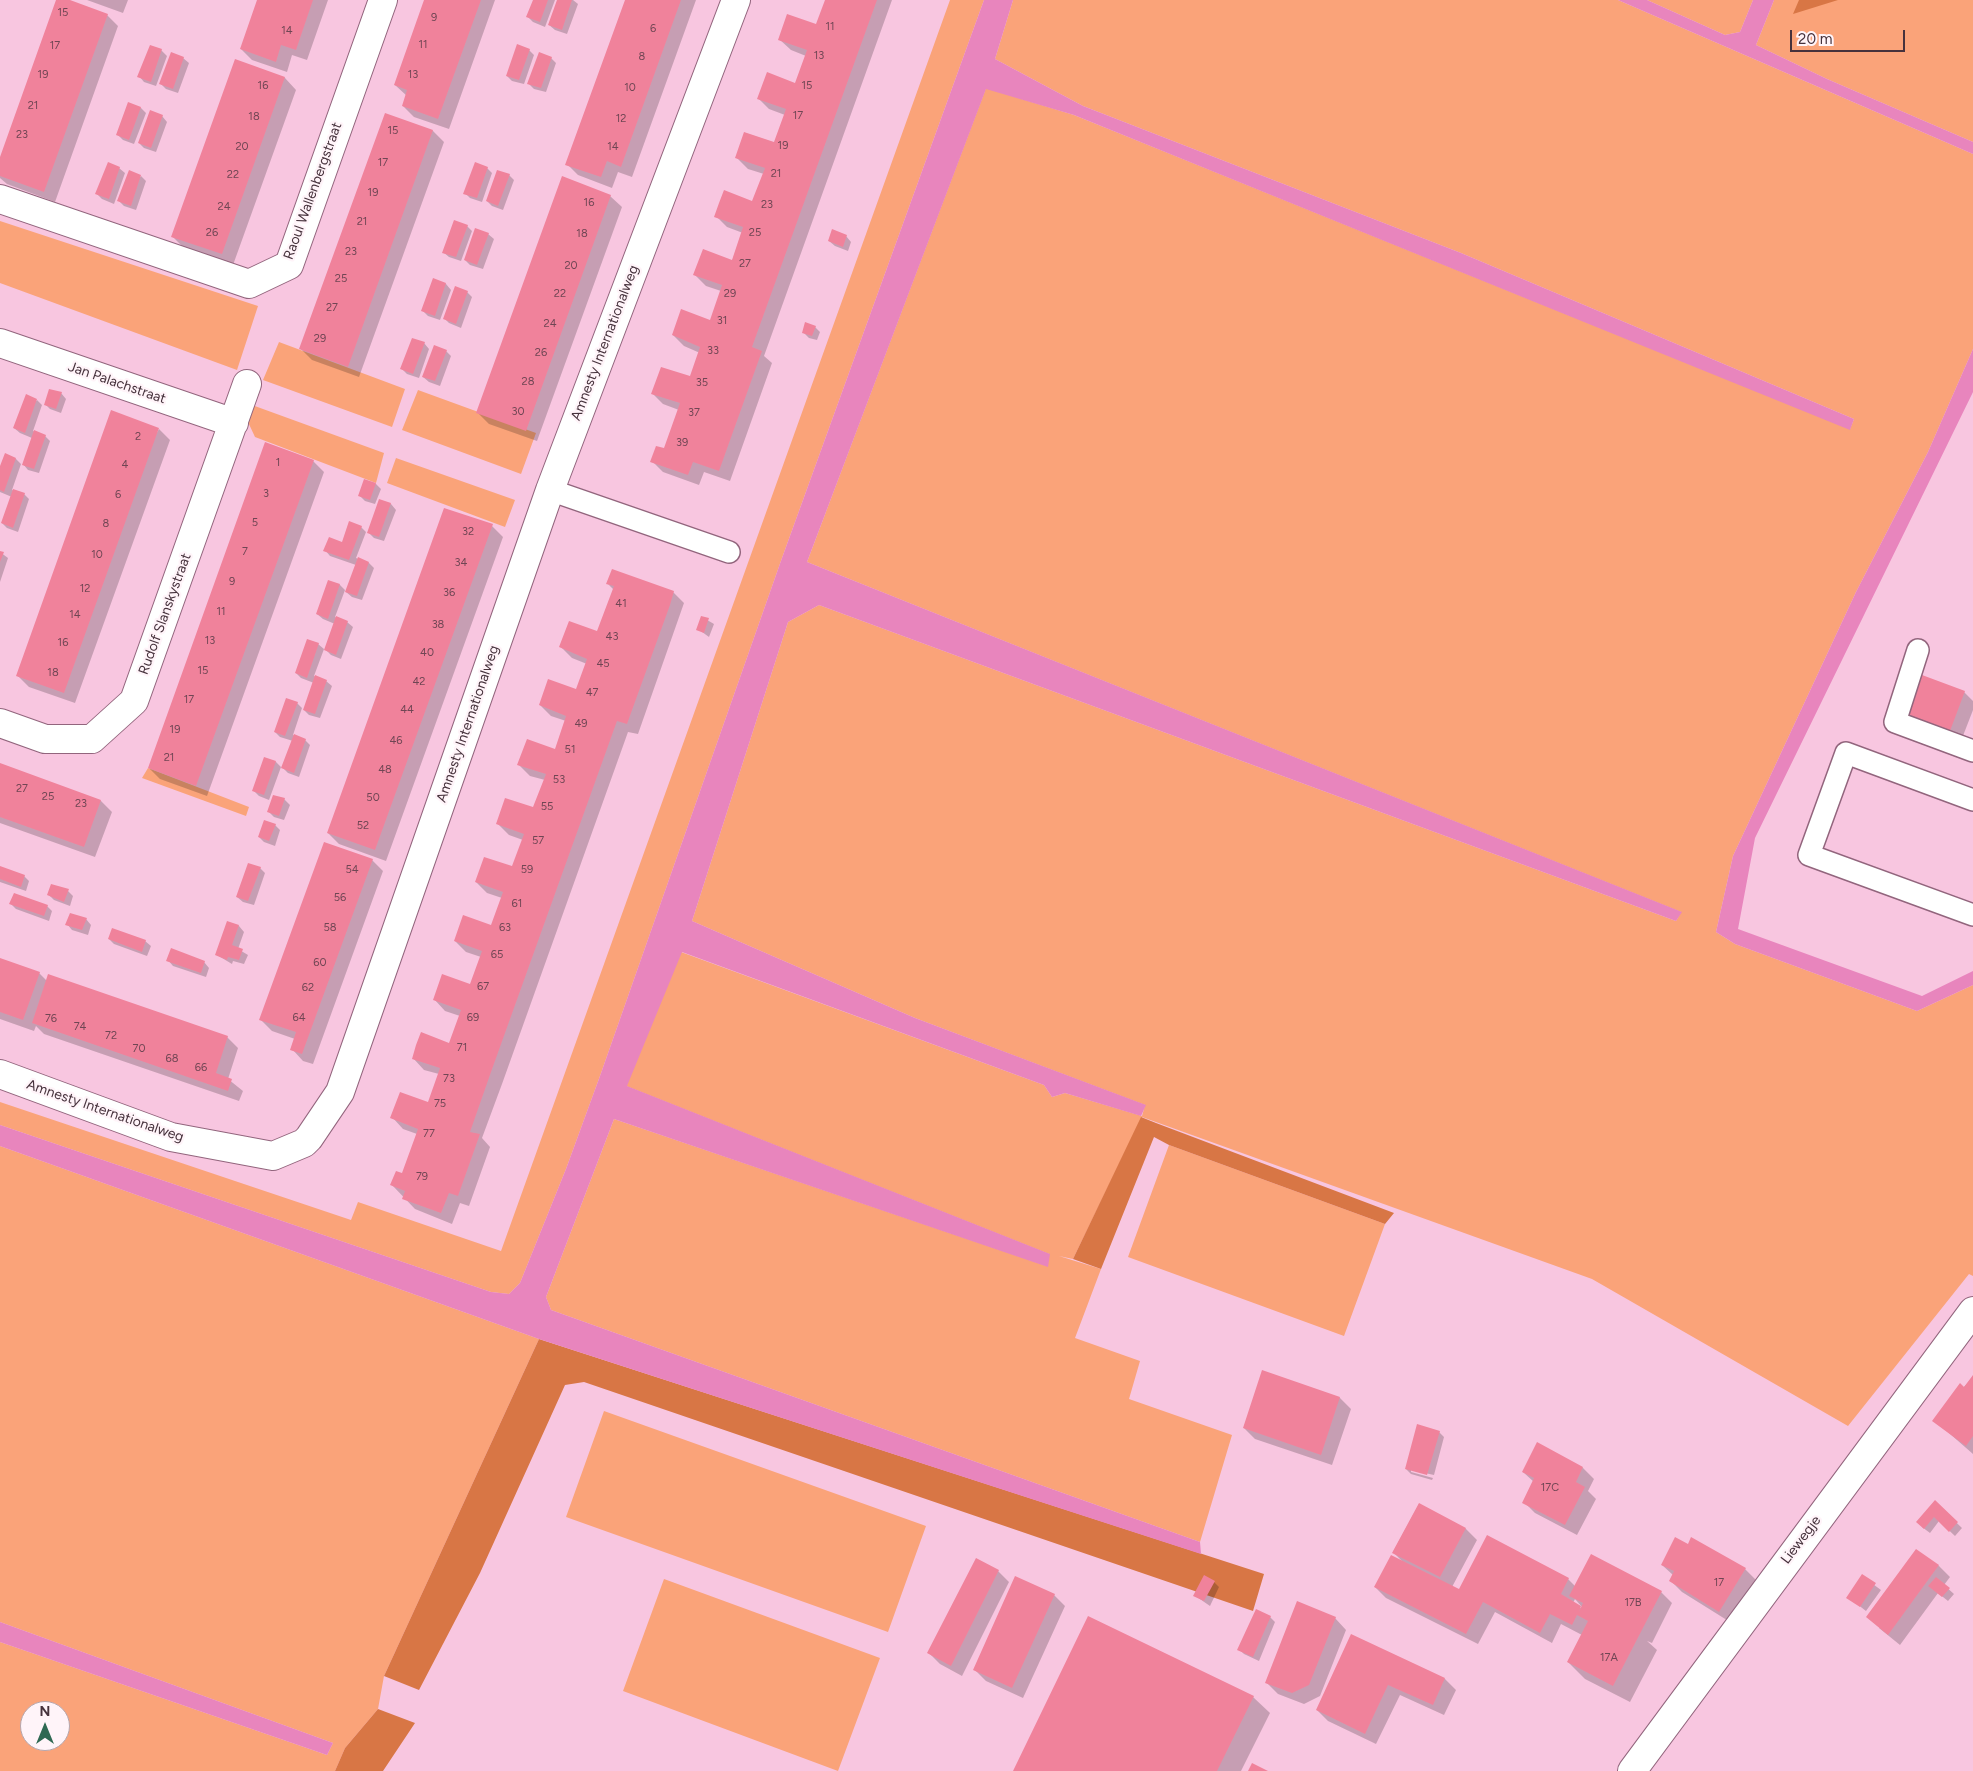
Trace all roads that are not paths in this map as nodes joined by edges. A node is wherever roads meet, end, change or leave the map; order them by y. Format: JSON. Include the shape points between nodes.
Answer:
{"nodes":[{"id":1,"x":382,"y":0,"type":"edge"},
{"id":2,"x":736,"y":0,"type":"edge"},
{"id":3,"x":0,"y":199,"type":"edge"},
{"id":4,"x":0,"y":343,"type":"edge"},
{"id":5,"x":247,"y":384,"type":"dead end"},
{"id":6,"x":234,"y":423,"type":"junction"},
{"id":7,"x":550,"y":490,"type":"junction"},
{"id":8,"x":728,"y":552,"type":"dead end"},
{"id":9,"x":1918,"y":650,"type":"dead end"},
{"id":10,"x":0,"y":723,"type":"edge"},
{"id":11,"x":1973,"y":751,"type":"edge"},
{"id":12,"x":1973,"y":800,"type":"edge"},
{"id":13,"x":1973,"y":915,"type":"edge"},
{"id":14,"x":0,"y":1074,"type":"edge"},
{"id":15,"x":1973,"y":1311,"type":"edge"},
{"id":16,"x":1632,"y":1771,"type":"edge"}],
"edges":[{"from":1,"to":3,"type":"street","name":"Raoul Wallenbergstraat","via":[[288,265],[249,284]]},
{"from":2,"to":7,"type":"street","name":"Amnesty Internationalweg"},
{"from":4,"to":6,"type":"street","name":"Jan Palachstraat"},
{"from":5,"to":6,"type":"street","name":"Rudolf Slanskystraat"},
{"from":6,"to":10,"type":"street","name":"Rudolf Slanskystraat","via":[[134,701],[92,739],[45,739]]},
{"from":7,"to":8,"type":"lane"},
{"from":7,"to":14,"type":"street","name":"Amnesty Internationalweg","via":[[340,1092],[304,1144],[273,1156],[171,1137]]},
{"from":9,"to":11,"type":"lane","via":[[1895,722]]},
{"from":12,"to":13,"type":"lane","via":[[1846,754],[1809,855]]},
{"from":15,"to":16,"type":"street","name":"Liewegje"}]}
